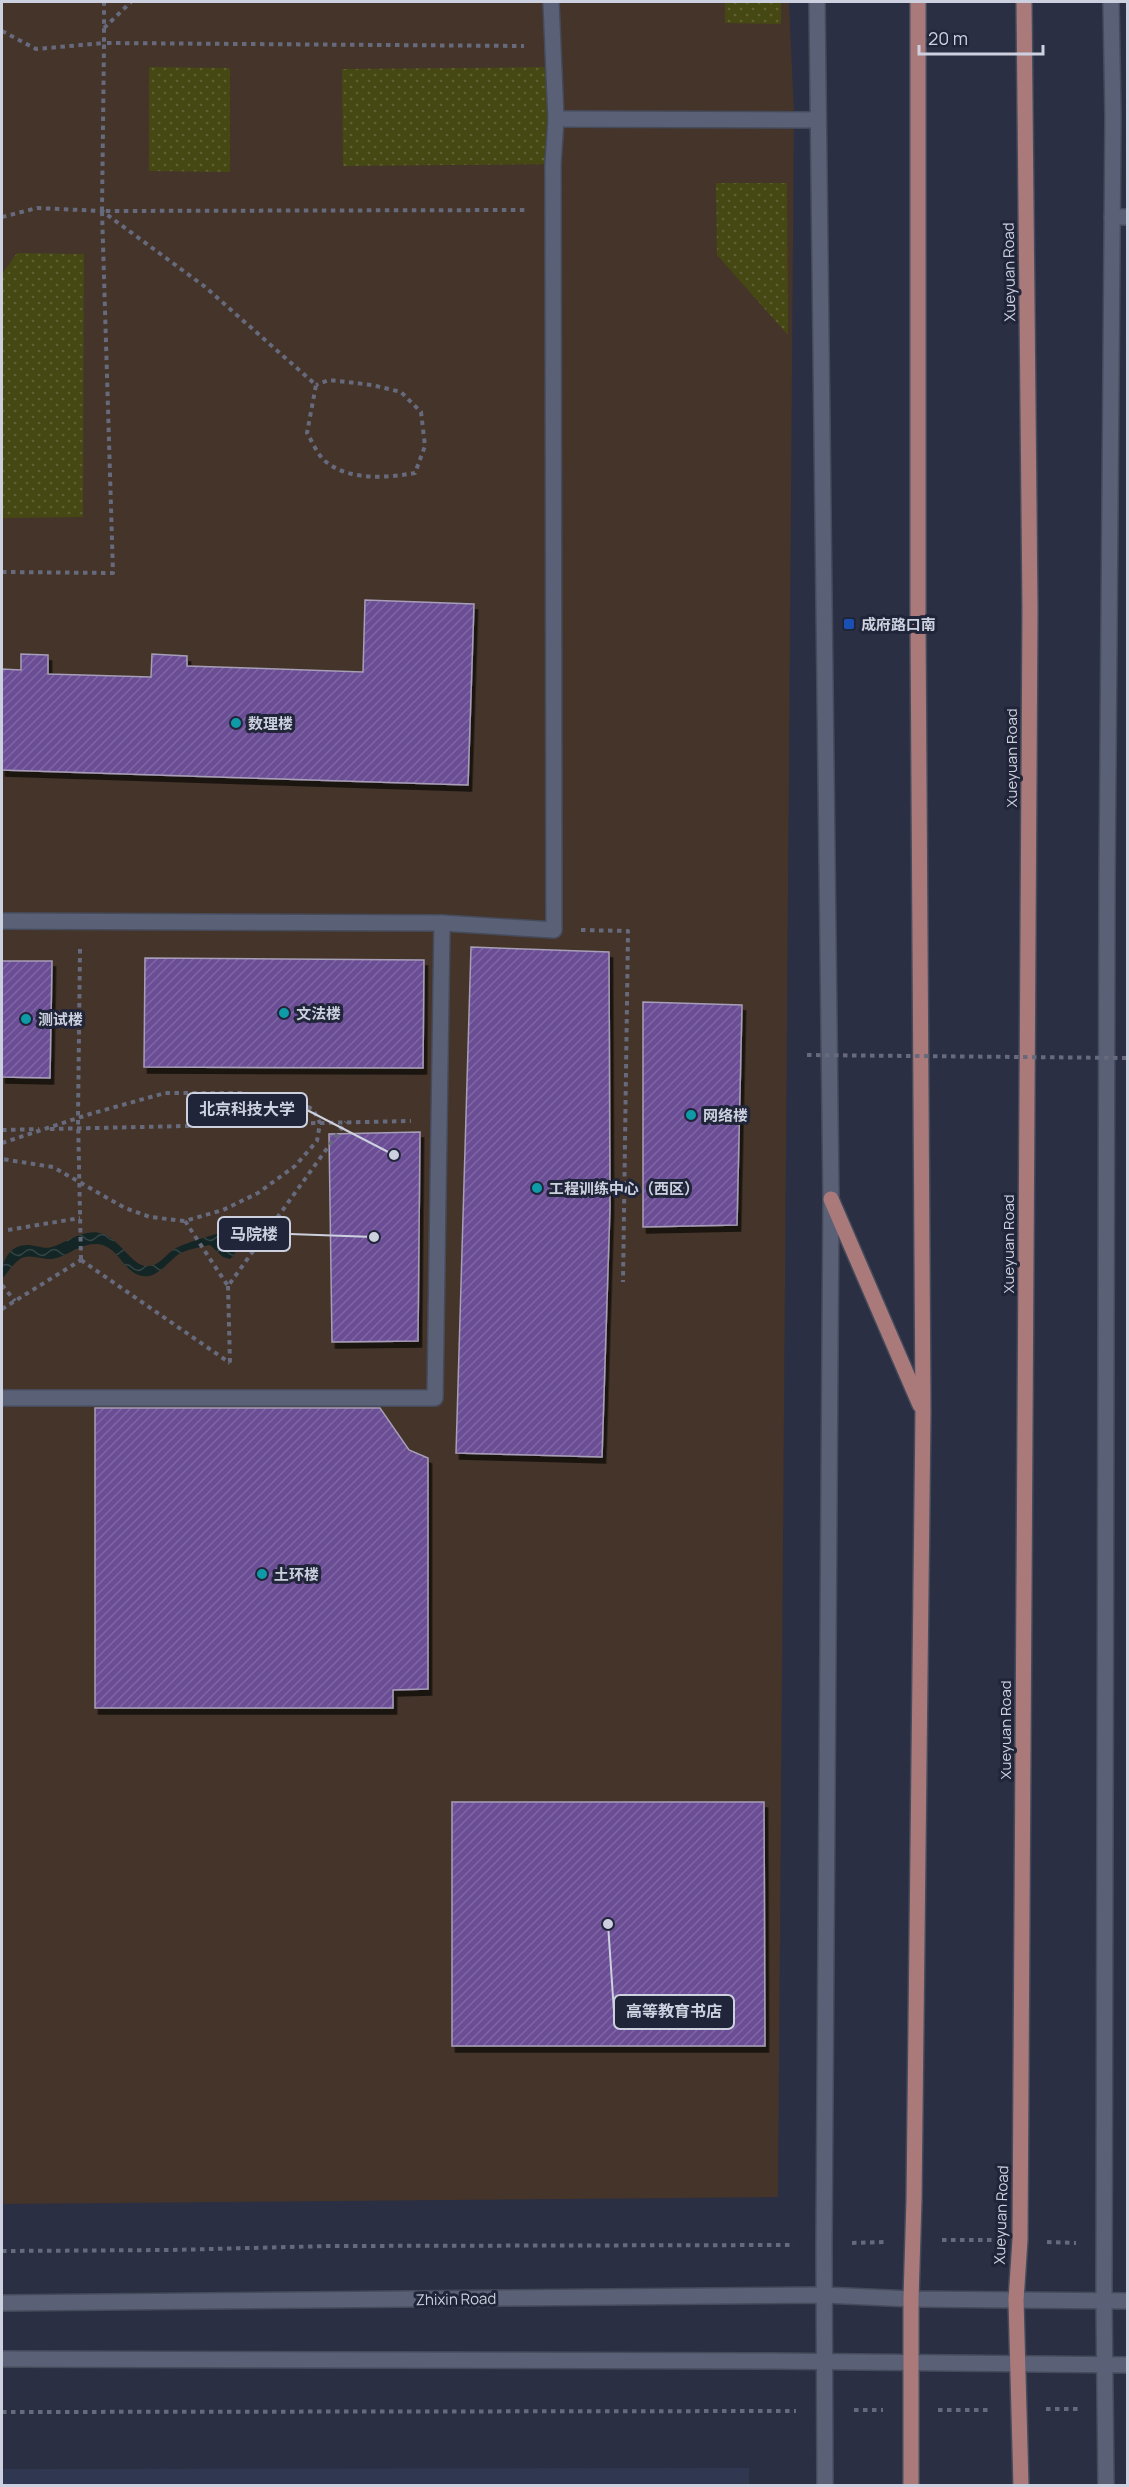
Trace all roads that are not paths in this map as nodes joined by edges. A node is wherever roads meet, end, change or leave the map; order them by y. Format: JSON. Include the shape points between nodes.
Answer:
{"nodes":[{"id":1,"x":551,"y":2,"type":"edge"},
{"id":2,"x":817,"y":2,"type":"edge"},
{"id":3,"x":918,"y":2,"type":"edge"},
{"id":4,"x":1024,"y":2,"type":"edge"},
{"id":5,"x":1112,"y":2,"type":"edge"},
{"id":6,"x":556,"y":119,"type":"junction"},
{"id":7,"x":817,"y":120,"type":"junction"},
{"id":8,"x":1120,"y":217,"type":"edge"},
{"id":9,"x":2,"y":921,"type":"edge"},
{"id":10,"x":442,"y":923,"type":"junction"},
{"id":11,"x":831,"y":1199,"type":"junction"},
{"id":12,"x":2,"y":1398,"type":"edge"},
{"id":13,"x":923,"y":1412,"type":"junction"},
{"id":14,"x":824,"y":2295,"type":"junction"},
{"id":15,"x":910,"y":2299,"type":"junction"},
{"id":16,"x":1016,"y":2300,"type":"junction"},
{"id":17,"x":1104,"y":2301,"type":"junction"},
{"id":18,"x":1128,"y":2301,"type":"edge"},
{"id":19,"x":2,"y":2303,"type":"edge"},
{"id":20,"x":2,"y":2359,"type":"edge"},
{"id":21,"x":825,"y":2361,"type":"junction"},
{"id":22,"x":1017,"y":2363,"type":"junction"},
{"id":23,"x":910,"y":2364,"type":"junction"},
{"id":24,"x":1128,"y":2365,"type":"edge"},
{"id":25,"x":1106,"y":2366,"type":"junction"},
{"id":26,"x":825,"y":2486,"type":"edge"},
{"id":27,"x":911,"y":2486,"type":"edge"},
{"id":28,"x":1021,"y":2486,"type":"edge"},
{"id":29,"x":1106,"y":2486,"type":"edge"}],
"edges":[{"from":1,"to":6,"type":"main road"},
{"from":2,"to":7,"type":"main road"},
{"from":3,"to":13,"type":"main road"},
{"from":4,"to":16,"type":"main road","name":"Xueyuan Road","via":[[1030,609],[1020,2240]]},
{"from":5,"to":8,"type":"main road"},
{"from":6,"to":7,"type":"main road"},
{"from":6,"to":10,"type":"main road","via":[[554,930]]},
{"from":7,"to":11,"type":"main road"},
{"from":8,"to":17,"type":"main road","via":[[1107,873]]},
{"from":9,"to":10,"type":"main road"},
{"from":10,"to":12,"type":"main road","via":[[435,1398]]},
{"from":11,"to":13,"type":"main road"},
{"from":11,"to":14,"type":"main road"},
{"from":13,"to":15,"type":"main road"},
{"from":14,"to":15,"type":"main road","name":"Zhixin Road"},
{"from":14,"to":19,"type":"main road","name":"Zhixin Road"},
{"from":14,"to":21,"type":"main road"},
{"from":15,"to":16,"type":"main road","name":"Zhixin Road"},
{"from":15,"to":23,"type":"main road"},
{"from":16,"to":17,"type":"main road","name":"Zhixin Road"},
{"from":16,"to":22,"type":"main road","name":"Xueyuan Road"},
{"from":17,"to":18,"type":"main road","name":"Zhixin Road"},
{"from":17,"to":25,"type":"main road"},
{"from":20,"to":21,"type":"main road"},
{"from":21,"to":23,"type":"main road"},
{"from":21,"to":26,"type":"main road"},
{"from":22,"to":23,"type":"main road"},
{"from":22,"to":25,"type":"main road"},
{"from":22,"to":28,"type":"main road","name":"Xueyuan Road"},
{"from":23,"to":27,"type":"main road"},
{"from":24,"to":25,"type":"main road"},
{"from":25,"to":29,"type":"main road"}]}
